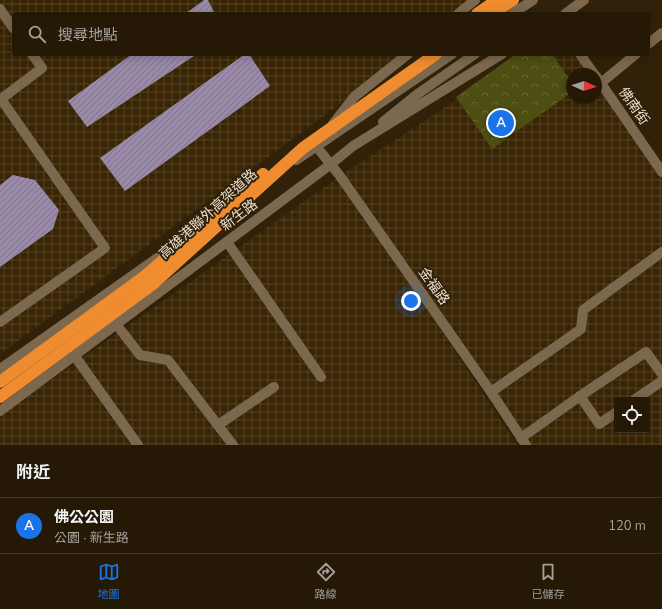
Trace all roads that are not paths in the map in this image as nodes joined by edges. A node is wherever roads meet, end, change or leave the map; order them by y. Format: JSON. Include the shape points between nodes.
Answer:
{"nodes":[{"id":1,"x":476,"y":0,"type":"edge"},
{"id":2,"x":497,"y":0,"type":"edge"},
{"id":3,"x":512,"y":0,"type":"edge"},
{"id":4,"x":526,"y":0,"type":"edge"},
{"id":5,"x":533,"y":0,"type":"edge"},
{"id":6,"x":584,"y":0,"type":"edge"},
{"id":7,"x":0,"y":9,"type":"edge"},
{"id":8,"x":461,"y":12,"type":"edge"},
{"id":9,"x":480,"y":12,"type":"edge"},
{"id":10,"x":495,"y":12,"type":"edge"},
{"id":11,"x":500,"y":12,"type":"edge"},
{"id":12,"x":515,"y":12,"type":"edge"},
{"id":13,"x":518,"y":12,"type":"edge"},
{"id":14,"x":568,"y":12,"type":"edge"},
{"id":15,"x":12,"y":26,"type":"edge"},
{"id":16,"x":662,"y":33,"type":"edge"},
{"id":17,"x":650,"y":42,"type":"edge"},
{"id":18,"x":33,"y":56,"type":"edge"},
{"id":19,"x":405,"y":56,"type":"edge"},
{"id":20,"x":419,"y":56,"type":"edge"},
{"id":21,"x":433,"y":56,"type":"edge"},
{"id":22,"x":442,"y":56,"type":"edge"},
{"id":23,"x":449,"y":56,"type":"edge"},
{"id":24,"x":472,"y":56,"type":"edge"},
{"id":25,"x":499,"y":56,"type":"edge"},
{"id":26,"x":581,"y":56,"type":"edge"},
{"id":27,"x":633,"y":56,"type":"edge"},
{"id":28,"x":590,"y":68,"type":"edge"},
{"id":29,"x":602,"y":77,"type":"edge"},
{"id":30,"x":602,"y":86,"type":"edge"},
{"id":31,"x":393,"y":93,"type":"junction"},
{"id":32,"x":1,"y":100,"type":"edge"},
{"id":33,"x":316,"y":146,"type":"junction"},
{"id":34,"x":353,"y":146,"type":"junction"},
{"id":35,"x":330,"y":164,"type":"junction"},
{"id":36,"x":662,"y":172,"type":"edge"},
{"id":37,"x":227,"y":242,"type":"junction"},
{"id":38,"x":662,"y":252,"type":"edge"},
{"id":39,"x":0,"y":322,"type":"edge"},
{"id":40,"x":116,"y":324,"type":"junction"},
{"id":41,"x":74,"y":355,"type":"junction"},
{"id":42,"x":0,"y":369,"type":"edge"},
{"id":43,"x":662,"y":374,"type":"edge"},
{"id":44,"x":321,"y":377,"type":"dead end"},
{"id":45,"x":662,"y":381,"type":"edge"},
{"id":46,"x":0,"y":382,"type":"edge"},
{"id":47,"x":274,"y":387,"type":"dead end"},
{"id":48,"x":491,"y":392,"type":"junction"},
{"id":49,"x":580,"y":396,"type":"junction"},
{"id":50,"x":0,"y":397,"type":"edge"},
{"id":51,"x":638,"y":397,"type":"edge"},
{"id":52,"x":0,"y":410,"type":"edge"},
{"id":53,"x":614,"y":414,"type":"edge"},
{"id":54,"x":218,"y":425,"type":"junction"},
{"id":55,"x":524,"y":442,"type":"edge"},
{"id":56,"x":138,"y":445,"type":"edge"},
{"id":57,"x":234,"y":445,"type":"edge"}],
"edges":[{"from":1,"to":8,"type":"street"},
{"from":2,"to":9,"type":"highway"},
{"from":3,"to":10,"type":"highway"},
{"from":3,"to":11,"type":"street"},
{"from":4,"to":13,"type":"street"},
{"from":5,"to":12,"type":"street"},
{"from":6,"to":14,"type":"street"},
{"from":7,"to":15,"type":"street"},
{"from":16,"to":17,"type":"street"},
{"from":18,"to":32,"type":"street","via":[[42,68]]},
{"from":19,"to":33,"type":"street","via":[[354,97]]},
{"from":20,"to":46,"type":"highway","name":"高雄港聯外高架道路","via":[[299,142],[145,276]]},
{"from":21,"to":50,"type":"highway","name":"高雄港聯外高架道路","via":[[303,148],[153,284]]},
{"from":22,"to":31,"type":"street"},
{"from":23,"to":31,"type":"street","name":"新生路"},
{"from":24,"to":34,"type":"street","via":[[419,93]]},
{"from":25,"to":34,"type":"street","name":"新生路"},
{"from":26,"to":28,"type":"street"},
{"from":27,"to":29,"type":"street"},
{"from":30,"to":36,"type":"street","name":"佛南街"},
{"from":31,"to":33,"type":"street","name":"新生路"},
{"from":32,"to":39,"type":"street","via":[[105,248]]},
{"from":33,"to":35,"type":"street","name":"金福路"},
{"from":33,"to":42,"type":"street","name":"新生路"},
{"from":34,"to":35,"type":"street","name":"新生路"},
{"from":35,"to":37,"type":"street","name":"新生路"},
{"from":35,"to":48,"type":"street","name":"金福路"},
{"from":37,"to":40,"type":"street","name":"新生路"},
{"from":37,"to":44,"type":"street"},
{"from":38,"to":48,"type":"street","via":[[583,310],[582,329]]},
{"from":40,"to":41,"type":"street","name":"新生路"},
{"from":40,"to":54,"type":"street","via":[[140,355],[168,360]]},
{"from":41,"to":52,"type":"street","name":"新生路"},
{"from":41,"to":56,"type":"street"},
{"from":43,"to":49,"type":"street","via":[[646,352]]},
{"from":45,"to":51,"type":"street"},
{"from":47,"to":54,"type":"street"},
{"from":48,"to":55,"type":"street","name":"金福路"},
{"from":49,"to":53,"type":"street","via":[[599,424]]},
{"from":49,"to":55,"type":"street"},
{"from":54,"to":57,"type":"street"}]}
